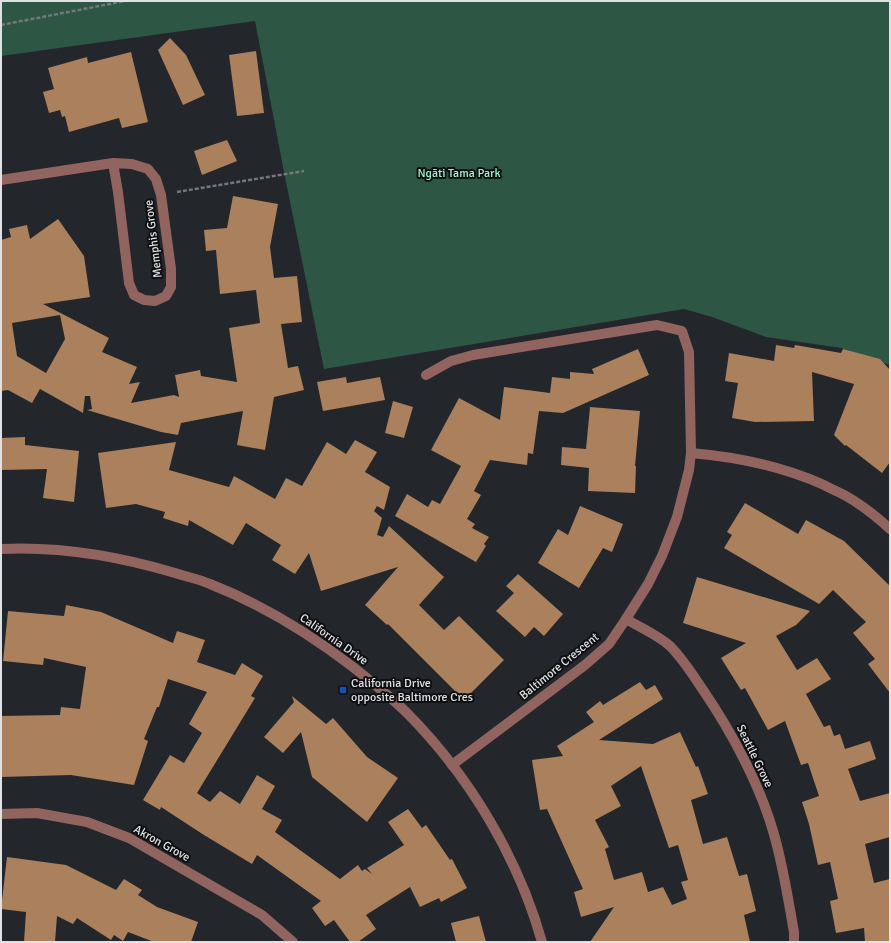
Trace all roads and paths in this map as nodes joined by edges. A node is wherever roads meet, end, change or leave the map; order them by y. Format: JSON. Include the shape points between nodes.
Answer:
{"nodes":[{"id":1,"x":125,"y":1,"type":"edge"},
{"id":2,"x":1,"y":25,"type":"edge"},
{"id":3,"x":113,"y":163,"type":"junction"},
{"id":4,"x":304,"y":171,"type":"dead end"},
{"id":5,"x":1,"y":180,"type":"edge"},
{"id":6,"x":161,"y":195,"type":"junction"},
{"id":7,"x":426,"y":375,"type":"dead end"},
{"id":8,"x":691,"y":453,"type":"junction"},
{"id":9,"x":890,"y":529,"type":"edge"},
{"id":10,"x":1,"y":549,"type":"edge"},
{"id":11,"x":626,"y":620,"type":"junction"},
{"id":12,"x":452,"y":765,"type":"junction"},
{"id":13,"x":1,"y":814,"type":"edge"},
{"id":14,"x":293,"y":942,"type":"edge"},
{"id":15,"x":542,"y":942,"type":"edge"},
{"id":16,"x":794,"y":942,"type":"edge"}],
"edges":[{"from":1,"to":2,"type":"path"},
{"from":3,"to":5,"type":"street","name":"Memphis Grove"},
{"from":3,"to":6,"type":"street","name":"Memphis Grove","via":[[132,164],[148,169],[156,179]]},
{"from":3,"to":6,"type":"street","name":"Memphis Grove","via":[[129,283],[134,295],[144,300],[155,301],[166,296],[171,287]]},
{"from":4,"to":6,"type":"path"},
{"from":7,"to":8,"type":"street","name":"Baltimore Crescent","via":[[451,361],[473,355],[657,325],[682,331],[689,352]]},
{"from":8,"to":9,"type":"street","via":[[740,459],[789,471],[845,495]]},
{"from":8,"to":11,"type":"street","name":"Baltimore Crescent","via":[[677,517],[662,556]]},
{"from":10,"to":12,"type":"street","name":"California Drive","via":[[58,550],[119,558],[210,584],[241,598],[279,617],[326,646],[377,686],[408,713]]},
{"from":11,"to":12,"type":"street","name":"Baltimore Crescent","via":[[609,644],[585,665]]},
{"from":11,"to":16,"type":"street","name":"Seattle Grove","via":[[670,646],[683,661],[716,710],[742,757],[760,794],[773,831],[783,873]]},
{"from":12,"to":15,"type":"street","name":"California Drive","via":[[484,812],[513,862],[535,916]]},
{"from":13,"to":14,"type":"street","name":"Akron Grove","via":[[37,813],[87,822],[129,838],[262,914]]}]}
